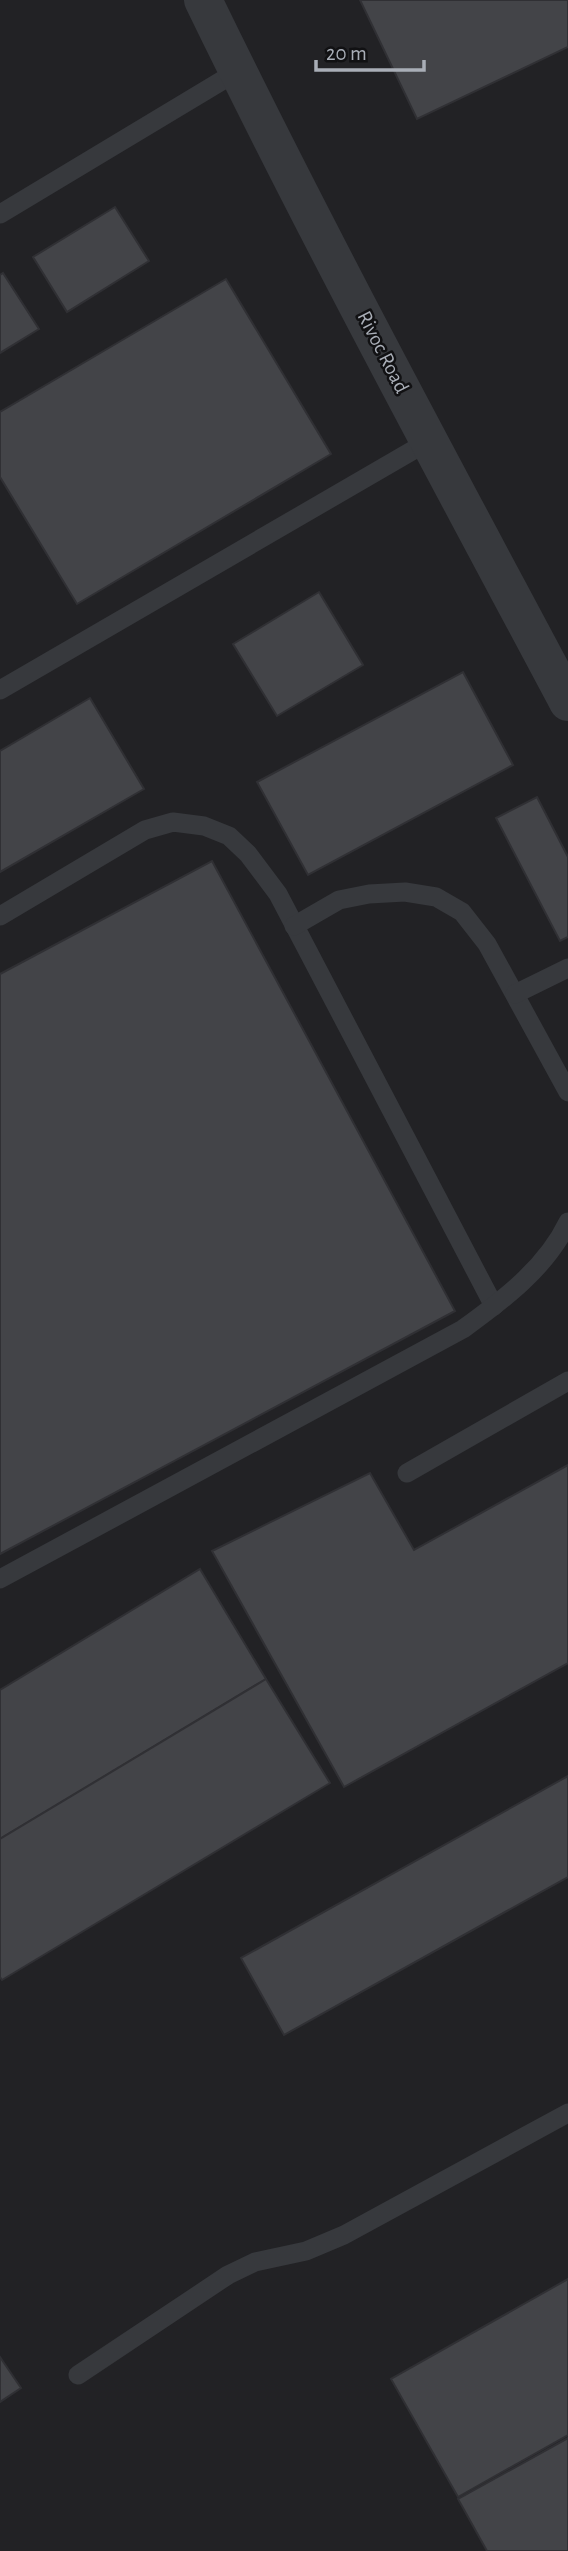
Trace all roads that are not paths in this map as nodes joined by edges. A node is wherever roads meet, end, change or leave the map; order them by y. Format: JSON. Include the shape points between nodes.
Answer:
{"nodes":[{"id":1,"x":203,"y":0,"type":"edge"},
{"id":2,"x":238,"y":71,"type":"junction"},
{"id":3,"x":0,"y":214,"type":"edge"},
{"id":4,"x":429,"y":441,"type":"junction"},
{"id":5,"x":0,"y":690,"type":"edge"},
{"id":6,"x":568,"y":702,"type":"edge"},
{"id":7,"x":0,"y":916,"type":"edge"},
{"id":8,"x":294,"y":926,"type":"junction"},
{"id":9,"x":568,"y":968,"type":"edge"},
{"id":10,"x":515,"y":994,"type":"junction"},
{"id":11,"x":568,"y":1092,"type":"edge"},
{"id":12,"x":568,"y":1222,"type":"edge"},
{"id":13,"x":494,"y":1306,"type":"junction"},
{"id":14,"x":568,"y":1381,"type":"edge"},
{"id":15,"x":407,"y":1473,"type":"dead end"},
{"id":16,"x":0,"y":1579,"type":"edge"},
{"id":17,"x":568,"y":2113,"type":"edge"},
{"id":18,"x":78,"y":2375,"type":"dead end"}],
"edges":[{"from":1,"to":2,"type":"street","name":"Rivoc Road"},
{"from":2,"to":3,"type":"lane"},
{"from":2,"to":4,"type":"street","name":"Rivoc Road"},
{"from":4,"to":5,"type":"lane"},
{"from":4,"to":6,"type":"street","name":"Rivoc Road"},
{"from":7,"to":8,"type":"lane","via":[[145,830],[173,822],[204,826],[229,836],[248,853]]},
{"from":8,"to":10,"type":"lane","via":[[339,900],[405,892],[436,897],[462,912],[487,944]]},
{"from":8,"to":13,"type":"lane"},
{"from":9,"to":10,"type":"lane"},
{"from":10,"to":11,"type":"lane"},
{"from":12,"to":13,"type":"lane","via":[[534,1271]]},
{"from":13,"to":16,"type":"lane","via":[[463,1329]]},
{"from":14,"to":15,"type":"lane"},
{"from":17,"to":18,"type":"lane","via":[[344,2235],[306,2251],[254,2262],[228,2275]]}]}
